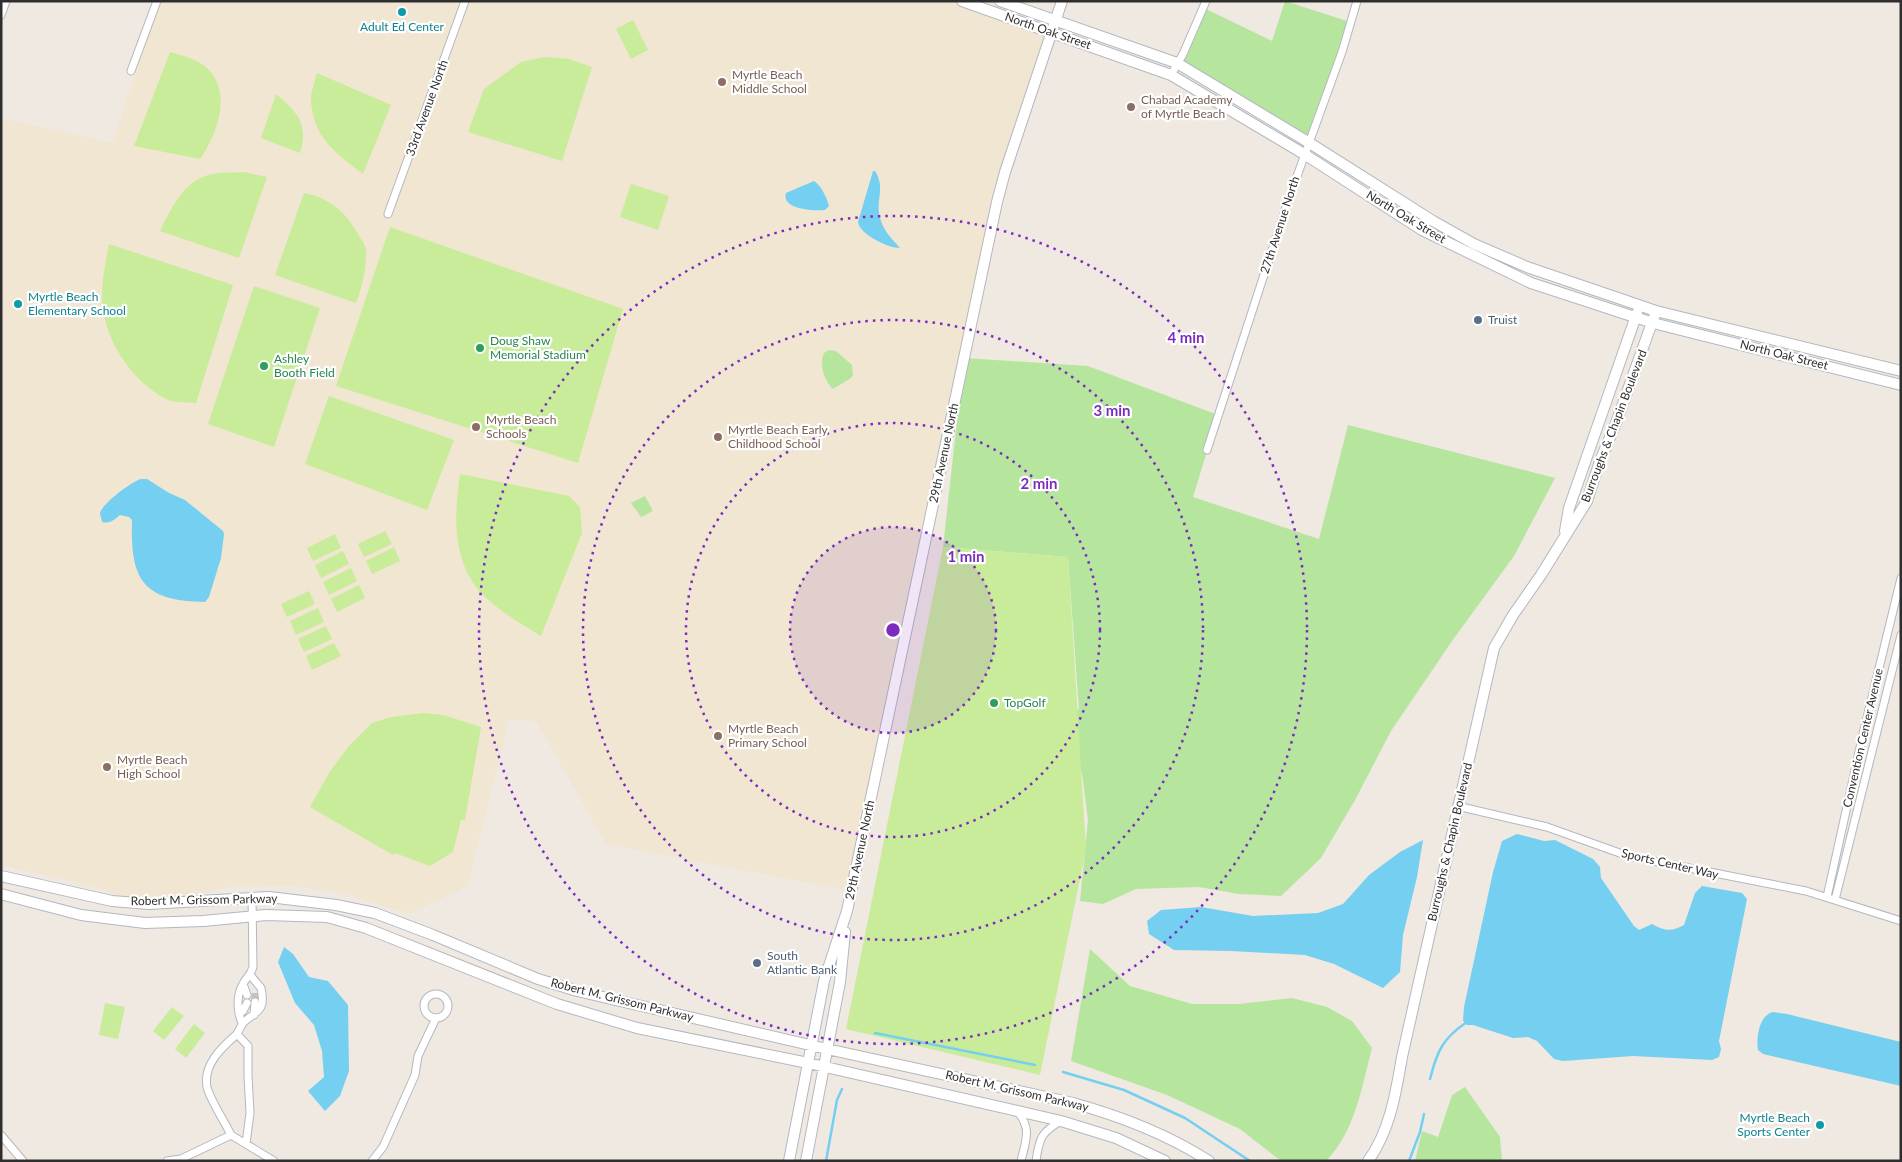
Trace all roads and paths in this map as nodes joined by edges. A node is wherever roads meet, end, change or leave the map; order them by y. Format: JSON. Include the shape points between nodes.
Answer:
{"nodes":[{"id":1,"x":6,"y":1,"type":"edge"},
{"id":2,"x":157,"y":1,"type":"edge"},
{"id":3,"x":465,"y":1,"type":"edge"},
{"id":4,"x":962,"y":1,"type":"edge"},
{"id":5,"x":1000,"y":1,"type":"edge"},
{"id":6,"x":1062,"y":1,"type":"edge"},
{"id":7,"x":1206,"y":1,"type":"edge"},
{"id":8,"x":1357,"y":1,"type":"edge"},
{"id":9,"x":1,"y":15,"type":"edge"},
{"id":10,"x":1056,"y":21,"type":"junction"},
{"id":11,"x":1052,"y":32,"type":"junction"},
{"id":12,"x":1177,"y":63,"type":"junction"},
{"id":13,"x":131,"y":71,"type":"dead end"},
{"id":14,"x":1171,"y":75,"type":"junction"},
{"id":15,"x":1308,"y":142,"type":"junction"},
{"id":16,"x":1304,"y":154,"type":"junction"},
{"id":17,"x":388,"y":214,"type":"dead end"},
{"id":18,"x":1639,"y":305,"type":"junction"},
{"id":19,"x":1656,"y":311,"type":"junction"},
{"id":20,"x":1635,"y":317,"type":"junction"},
{"id":21,"x":1653,"y":323,"type":"junction"},
{"id":22,"x":1901,"y":371,"type":"edge"},
{"id":23,"x":1901,"y":385,"type":"edge"},
{"id":24,"x":1208,"y":450,"type":"dead end"},
{"id":25,"x":1564,"y":537,"type":"junction"},
{"id":26,"x":1901,"y":578,"type":"edge"},
{"id":27,"x":1901,"y":635,"type":"edge"},
{"id":28,"x":1458,"y":806,"type":"junction"},
{"id":29,"x":1,"y":876,"type":"edge"},
{"id":30,"x":1,"y":894,"type":"edge"},
{"id":31,"x":252,"y":897,"type":"junction"},
{"id":32,"x":1827,"y":897,"type":"junction"},
{"id":33,"x":1835,"y":900,"type":"junction"},
{"id":34,"x":847,"y":911,"type":"junction"},
{"id":35,"x":252,"y":916,"type":"junction"},
{"id":36,"x":1901,"y":921,"type":"edge"},
{"id":37,"x":251,"y":976,"type":"junction"},
{"id":38,"x":256,"y":983,"type":"junction"},
{"id":39,"x":243,"y":984,"type":"junction"},
{"id":40,"x":246,"y":994,"type":"tunnel mouth"},
{"id":41,"x":255,"y":994,"type":"tunnel mouth"},
{"id":42,"x":255,"y":1002,"type":"tunnel mouth"},
{"id":43,"x":247,"y":1003,"type":"tunnel mouth"},
{"id":44,"x":239,"y":1014,"type":"junction"},
{"id":45,"x":254,"y":1016,"type":"junction"},
{"id":46,"x":436,"y":1018,"type":"dead end"},
{"id":47,"x":242,"y":1023,"type":"junction"},
{"id":48,"x":237,"y":1034,"type":"junction"},
{"id":49,"x":812,"y":1045,"type":"junction"},
{"id":50,"x":827,"y":1049,"type":"junction"},
{"id":51,"x":808,"y":1063,"type":"junction"},
{"id":52,"x":824,"y":1068,"type":"junction"},
{"id":53,"x":1017,"y":1110,"type":"junction"},
{"id":54,"x":1061,"y":1120,"type":"junction"},
{"id":55,"x":1,"y":1135,"type":"edge"},
{"id":56,"x":231,"y":1135,"type":"junction"},
{"id":57,"x":246,"y":1144,"type":"junction"},
{"id":58,"x":23,"y":1161,"type":"edge"},
{"id":59,"x":167,"y":1161,"type":"edge"},
{"id":60,"x":274,"y":1161,"type":"edge"},
{"id":61,"x":372,"y":1161,"type":"edge"},
{"id":62,"x":789,"y":1161,"type":"edge"},
{"id":63,"x":806,"y":1161,"type":"edge"},
{"id":64,"x":1021,"y":1161,"type":"edge"},
{"id":65,"x":1036,"y":1161,"type":"edge"},
{"id":66,"x":1165,"y":1161,"type":"edge"},
{"id":67,"x":1209,"y":1161,"type":"edge"},
{"id":68,"x":1368,"y":1161,"type":"edge"}],
"edges":[{"from":1,"to":9,"type":"street"},
{"from":2,"to":13,"type":"street"},
{"from":3,"to":17,"type":"street","name":"33rd Avenue North"},
{"from":4,"to":11,"type":"main road","name":"North Oak Street"},
{"from":5,"to":10,"type":"main road","name":"North Oak Street"},
{"from":6,"to":10,"type":"main road","name":"29th Avenue North"},
{"from":7,"to":12,"type":"street"},
{"from":8,"to":15,"type":"street","name":"27th Avenue North","via":[[1342,52]]},
{"from":10,"to":11,"type":"main road","name":"29th Avenue North"},
{"from":10,"to":12,"type":"main road","name":"North Oak Street"},
{"from":11,"to":14,"type":"main road","name":"North Oak Street"},
{"from":11,"to":34,"type":"main road","name":"29th Avenue North","via":[[1004,172],[997,202]]},
{"from":12,"to":14,"type":"street"},
{"from":12,"to":15,"type":"main road","name":"North Oak Street"},
{"from":14,"to":16,"type":"main road","name":"North Oak Street"},
{"from":15,"to":16,"type":"street","name":"27th Avenue North"},
{"from":15,"to":18,"type":"main road","name":"North Oak Street","via":[[1474,244],[1527,267]]},
{"from":16,"to":20,"type":"main road","name":"North Oak Street","via":[[1422,230],[1531,283]]},
{"from":16,"to":24,"type":"street","name":"27th Avenue North"},
{"from":18,"to":19,"type":"main road","name":"North Oak Street"},
{"from":18,"to":20,"type":"main road","name":"Burroughs & Chapin Boulevard"},
{"from":19,"to":21,"type":"main road","name":"Burroughs & Chapin Boulevard"},
{"from":19,"to":22,"type":"main road","name":"North Oak Street"},
{"from":20,"to":21,"type":"main road","name":"North Oak Street"},
{"from":20,"to":25,"type":"main road","name":"Burroughs & Chapin Boulevard","via":[[1569,508]]},
{"from":21,"to":23,"type":"main road","name":"North Oak Street"},
{"from":21,"to":25,"type":"main road","name":"Burroughs & Chapin Boulevard","via":[[1587,501]]},
{"from":25,"to":28,"type":"main road","name":"Burroughs & Chapin Boulevard","via":[[1494,648]]},
{"from":26,"to":32,"type":"street","name":"Convention Center Avenue"},
{"from":27,"to":33,"type":"street","name":"Convention Center Avenue"},
{"from":28,"to":32,"type":"street","name":"Sports Center Way","via":[[1547,827],[1628,856]]},
{"from":28,"to":68,"type":"main road","name":"Burroughs & Chapin Boulevard","via":[[1394,1104]]},
{"from":29,"to":31,"type":"main road","name":"Robert M. Grissom Parkway","via":[[112,901],[149,904]]},
{"from":30,"to":35,"type":"main road","name":"Robert M. Grissom Parkway","via":[[80,915],[145,923]]},
{"from":31,"to":35,"type":"street"},
{"from":31,"to":49,"type":"main road","name":"Robert M. Grissom Parkway","via":[[336,905],[375,913],[538,979],[577,991]]},
{"from":32,"to":33,"type":"street","name":"Sports Center Way"},
{"from":33,"to":36,"type":"street","name":"Sports Center Way"},
{"from":34,"to":49,"type":"main road","name":"29th Avenue North","via":[[824,981]]},
{"from":34,"to":50,"type":"main road","name":"29th Avenue North","via":[[840,982]]},
{"from":35,"to":37,"type":"street"},
{"from":35,"to":51,"type":"main road","name":"Robert M. Grissom Parkway","via":[[327,917],[366,928],[566,1006],[637,1028]]},
{"from":37,"to":38,"type":"street"},
{"from":37,"to":39,"type":"street"},
{"from":38,"to":41,"type":"street"},
{"from":38,"to":45,"type":"street","via":[[262,993],[261,1008]]},
{"from":39,"to":40,"type":"street"},
{"from":39,"to":44,"type":"street","via":[[237,1010]]},
{"from":42,"to":45,"type":"street"},
{"from":43,"to":44,"type":"street"},
{"from":44,"to":47,"type":"street"},
{"from":45,"to":47,"type":"street"},
{"from":46,"to":61,"type":"street","via":[[383,1147]]},
{"from":47,"to":48,"type":"street"},
{"from":48,"to":56,"type":"street","via":[[224,1044],[206,1073],[207,1087]]},
{"from":48,"to":57,"type":"street","via":[[248,1046],[250,1113]]},
{"from":49,"to":50,"type":"main road","name":"Robert M. Grissom Parkway"},
{"from":49,"to":51,"type":"main road","name":"29th Avenue North"},
{"from":50,"to":52,"type":"main road","name":"29th Avenue North"},
{"from":50,"to":67,"type":"main road","name":"Robert M. Grissom Parkway","via":[[1101,1110],[1160,1134]]},
{"from":51,"to":52,"type":"main road","name":"Robert M. Grissom Parkway"},
{"from":51,"to":62,"type":"main road","name":"29th Avenue North"},
{"from":52,"to":53,"type":"main road","name":"Robert M. Grissom Parkway"},
{"from":52,"to":63,"type":"main road","name":"29th Avenue North"},
{"from":53,"to":54,"type":"main road","name":"Robert M. Grissom Parkway"},
{"from":53,"to":64,"type":"street","via":[[1027,1131]]},
{"from":54,"to":65,"type":"street","via":[[1044,1133]]},
{"from":54,"to":66,"type":"main road","name":"Robert M. Grissom Parkway","via":[[1116,1138]]},
{"from":55,"to":58,"type":"street"},
{"from":56,"to":57,"type":"street"},
{"from":56,"to":59,"type":"street","via":[[181,1160]]},
{"from":57,"to":60,"type":"street"}]}
